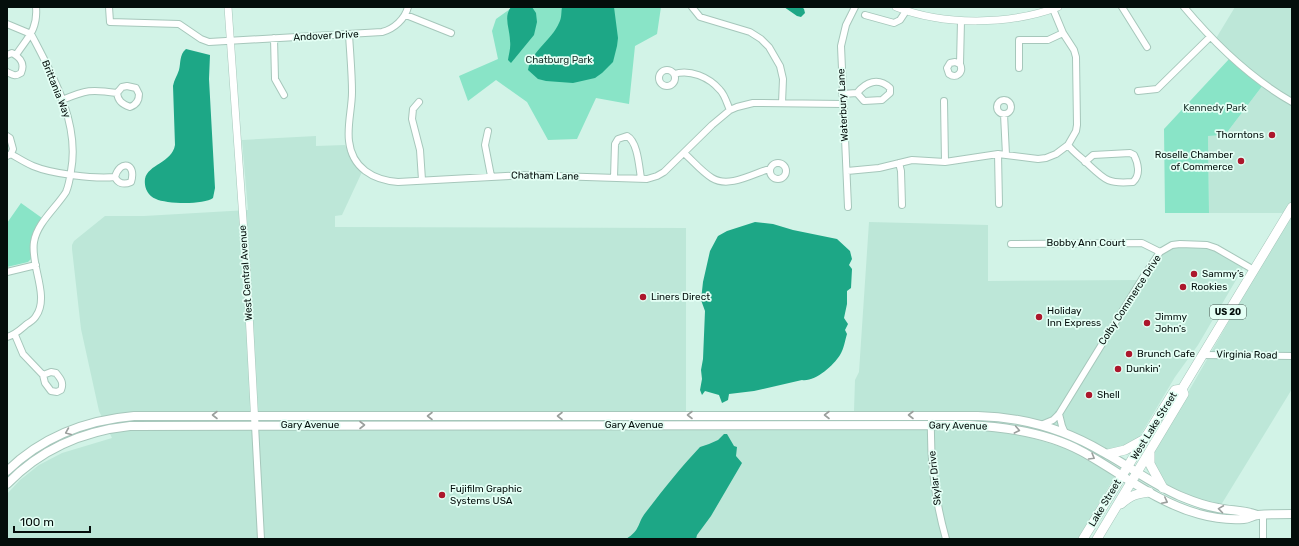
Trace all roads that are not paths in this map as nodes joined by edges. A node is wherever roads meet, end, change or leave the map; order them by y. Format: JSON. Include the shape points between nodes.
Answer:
{"nodes":[{"id":1,"x":36,"y":7,"type":"edge"},
{"id":2,"x":109,"y":7,"type":"edge"},
{"id":3,"x":228,"y":7,"type":"edge"},
{"id":4,"x":408,"y":7,"type":"edge"},
{"id":5,"x":692,"y":7,"type":"edge"},
{"id":6,"x":855,"y":7,"type":"edge"},
{"id":7,"x":896,"y":7,"type":"edge"},
{"id":8,"x":1122,"y":7,"type":"edge"},
{"id":9,"x":1184,"y":7,"type":"edge"},
{"id":10,"x":1056,"y":8,"type":"edge"},
{"id":11,"x":906,"y":11,"type":"junction"},
{"id":12,"x":406,"y":15,"type":"junction"},
{"id":13,"x":865,"y":15,"type":"dead end"},
{"id":14,"x":961,"y":20,"type":"junction"},
{"id":15,"x":7,"y":24,"type":"edge"},
{"id":16,"x":451,"y":33,"type":"dead end"},
{"id":17,"x":1063,"y":33,"type":"junction"},
{"id":18,"x":32,"y":34,"type":"junction"},
{"id":19,"x":349,"y":34,"type":"junction"},
{"id":20,"x":1210,"y":37,"type":"junction"},
{"id":21,"x":274,"y":38,"type":"junction"},
{"id":22,"x":231,"y":41,"type":"junction"},
{"id":23,"x":1147,"y":47,"type":"dead end"},
{"id":24,"x":7,"y":55,"type":"edge"},
{"id":25,"x":16,"y":55,"type":"junction"},
{"id":26,"x":960,"y":64,"type":"dead end"},
{"id":27,"x":1019,"y":68,"type":"dead end"},
{"id":28,"x":7,"y":72,"type":"edge"},
{"id":29,"x":674,"y":74,"type":"dead end"},
{"id":30,"x":1138,"y":91,"type":"dead end"},
{"id":31,"x":117,"y":93,"type":"dead end"},
{"id":32,"x":857,"y":93,"type":"junction"},
{"id":33,"x":842,"y":94,"type":"junction"},
{"id":34,"x":284,"y":95,"type":"dead end"},
{"id":35,"x":62,"y":100,"type":"junction"},
{"id":36,"x":944,"y":101,"type":"dead end"},
{"id":37,"x":419,"y":102,"type":"dead end"},
{"id":38,"x":1292,"y":102,"type":"edge"},
{"id":39,"x":782,"y":103,"type":"junction"},
{"id":40,"x":843,"y":104,"type":"junction"},
{"id":41,"x":730,"y":110,"type":"junction"},
{"id":42,"x":1004,"y":114,"type":"dead end"},
{"id":43,"x":488,"y":130,"type":"dead end"},
{"id":44,"x":7,"y":136,"type":"edge"},
{"id":45,"x":1068,"y":145,"type":"junction"},
{"id":46,"x":684,"y":153,"type":"junction"},
{"id":47,"x":998,"y":154,"type":"junction"},
{"id":48,"x":9,"y":155,"type":"edge"},
{"id":49,"x":1006,"y":155,"type":"junction"},
{"id":50,"x":945,"y":162,"type":"junction"},
{"id":51,"x":1085,"y":162,"type":"junction"},
{"id":52,"x":899,"y":163,"type":"junction"},
{"id":53,"x":770,"y":170,"type":"dead end"},
{"id":54,"x":846,"y":171,"type":"junction"},
{"id":55,"x":70,"y":174,"type":"junction"},
{"id":56,"x":491,"y":176,"type":"junction"},
{"id":57,"x":115,"y":177,"type":"dead end"},
{"id":58,"x":614,"y":178,"type":"junction"},
{"id":59,"x":641,"y":178,"type":"junction"},
{"id":60,"x":422,"y":180,"type":"junction"},
{"id":61,"x":999,"y":204,"type":"dead end"},
{"id":62,"x":902,"y":205,"type":"dead end"},
{"id":63,"x":848,"y":207,"type":"dead end"},
{"id":64,"x":1292,"y":207,"type":"edge"},
{"id":65,"x":1011,"y":244,"type":"dead end"},
{"id":66,"x":1160,"y":252,"type":"junction"},
{"id":67,"x":36,"y":265,"type":"junction"},
{"id":68,"x":1254,"y":270,"type":"junction"},
{"id":69,"x":7,"y":272,"type":"edge"},
{"id":70,"x":15,"y":335,"type":"junction"},
{"id":71,"x":7,"y":337,"type":"edge"},
{"id":72,"x":1202,"y":355,"type":"junction"},
{"id":73,"x":1292,"y":356,"type":"edge"},
{"id":74,"x":43,"y":375,"type":"dead end"},
{"id":75,"x":1182,"y":389,"type":"junction"},
{"id":76,"x":1059,"y":414,"type":"junction"},
{"id":77,"x":254,"y":415,"type":"junction"},
{"id":78,"x":931,"y":415,"type":"junction"},
{"id":79,"x":255,"y":425,"type":"junction"},
{"id":80,"x":931,"y":425,"type":"junction"},
{"id":81,"x":1041,"y":425,"type":"junction"},
{"id":82,"x":1065,"y":433,"type":"junction"},
{"id":83,"x":1145,"y":439,"type":"junction"},
{"id":84,"x":1150,"y":450,"type":"junction"},
{"id":85,"x":1108,"y":454,"type":"junction"},
{"id":86,"x":1128,"y":467,"type":"junction"},
{"id":87,"x":7,"y":471,"type":"edge"},
{"id":88,"x":1137,"y":473,"type":"junction"},
{"id":89,"x":1122,"y":475,"type":"junction"},
{"id":90,"x":1132,"y":481,"type":"junction"},
{"id":91,"x":7,"y":484,"type":"edge"},
{"id":92,"x":1163,"y":488,"type":"junction"},
{"id":93,"x":1149,"y":492,"type":"junction"},
{"id":94,"x":1112,"y":514,"type":"junction"},
{"id":95,"x":1292,"y":514,"type":"edge"},
{"id":96,"x":1260,"y":515,"type":"junction"},
{"id":97,"x":261,"y":539,"type":"edge"},
{"id":98,"x":946,"y":539,"type":"edge"},
{"id":99,"x":1083,"y":539,"type":"edge"},
{"id":100,"x":1097,"y":539,"type":"edge"},
{"id":101,"x":1263,"y":539,"type":"edge"}],
"edges":[{"from":1,"to":18,"type":"street"},
{"from":2,"to":22,"type":"street","name":"Andover Drive","via":[[110,22],[179,24],[209,42]]},
{"from":3,"to":22,"type":"street","name":"West Central Avenue"},
{"from":4,"to":12,"type":"street"},
{"from":5,"to":39,"type":"street","via":[[700,17],[750,32],[769,47],[780,66],[783,79]]},
{"from":6,"to":33,"type":"street","name":"Waterbury Lane","via":[[846,25],[841,46]]},
{"from":7,"to":11,"type":"street"},
{"from":8,"to":23,"type":"street"},
{"from":9,"to":20,"type":"street"},
{"from":10,"to":14,"type":"street","via":[[990,21]]},
{"from":10,"to":17,"type":"street"},
{"from":11,"to":13,"type":"street","via":[[900,20],[894,23]]},
{"from":11,"to":14,"type":"street"},
{"from":12,"to":16,"type":"street"},
{"from":12,"to":19,"type":"street","name":"Andover Drive","via":[[387,31]]},
{"from":14,"to":26,"type":"street"},
{"from":15,"to":18,"type":"street"},
{"from":17,"to":27,"type":"street","via":[[1048,40],[1019,40]]},
{"from":17,"to":45,"type":"street","via":[[1077,60],[1077,125]]},
{"from":18,"to":25,"type":"street"},
{"from":18,"to":35,"type":"street","name":"Brittania Way"},
{"from":19,"to":21,"type":"street","name":"Andover Drive"},
{"from":19,"to":60,"type":"street","name":"Chatham Lane","via":[[352,92],[349,141],[354,157],[359,165],[380,179],[398,182]]},
{"from":20,"to":30,"type":"street","via":[[1157,89]]},
{"from":20,"to":38,"type":"street","via":[[1258,80]]},
{"from":21,"to":22,"type":"street","name":"Andover Drive"},
{"from":21,"to":34,"type":"street","via":[[275,79]]},
{"from":22,"to":77,"type":"street","name":"West Central Avenue"},
{"from":24,"to":25,"type":"street"},
{"from":25,"to":28,"type":"street","via":[[23,63],[21,73],[18,76]]},
{"from":29,"to":41,"type":"street","via":[[680,72],[705,77],[721,91]]},
{"from":31,"to":35,"type":"street","via":[[86,91]]},
{"from":32,"to":32,"type":"street","via":[[867,84],[878,82],[890,88],[890,93],[882,100],[864,100]]},
{"from":32,"to":33,"type":"street"},
{"from":33,"to":40,"type":"street","name":"Waterbury Lane"},
{"from":35,"to":55,"type":"street","name":"Brittania Way","via":[[72,138],[73,162]]},
{"from":36,"to":50,"type":"street"},
{"from":37,"to":60,"type":"street","via":[[413,109],[412,120],[420,150]]},
{"from":39,"to":40,"type":"street","name":"Chatham Lane"},
{"from":39,"to":41,"type":"street","name":"Chatham Lane","via":[[753,103]]},
{"from":40,"to":54,"type":"street","name":"Waterbury Lane"},
{"from":41,"to":46,"type":"street","name":"Chatham Lane"},
{"from":42,"to":49,"type":"street"},
{"from":43,"to":56,"type":"street","via":[[485,145]]},
{"from":44,"to":48,"type":"street","via":[[13,149]]},
{"from":45,"to":49,"type":"street","via":[[1056,154],[1038,159]]},
{"from":45,"to":51,"type":"street"},
{"from":46,"to":53,"type":"street","via":[[713,178],[722,181],[736,180]]},
{"from":46,"to":59,"type":"street","name":"Chatham Lane","via":[[664,172],[652,178]]},
{"from":47,"to":49,"type":"street"},
{"from":47,"to":50,"type":"street"},
{"from":47,"to":61,"type":"street"},
{"from":48,"to":55,"type":"street","via":[[38,168]]},
{"from":50,"to":52,"type":"street","via":[[922,160]]},
{"from":51,"to":51,"type":"street","via":[[1093,155],[1130,153],[1137,161],[1138,174],[1134,182],[1112,182]]},
{"from":52,"to":54,"type":"street"},
{"from":52,"to":62,"type":"street"},
{"from":54,"to":63,"type":"street","name":"Waterbury Lane"},
{"from":55,"to":57,"type":"street"},
{"from":55,"to":67,"type":"street","name":"Brittania Way","via":[[66,191],[40,226],[34,239]]},
{"from":56,"to":58,"type":"street","name":"Chatham Lane"},
{"from":56,"to":60,"type":"street","name":"Chatham Lane"},
{"from":58,"to":59,"type":"street","name":"Chatham Lane"},
{"from":58,"to":59,"type":"street","via":[[615,144],[618,139],[627,136],[635,144]]},
{"from":64,"to":68,"type":"main road","name":"West Lake Street","number":"US 20"},
{"from":65,"to":66,"type":"street","name":"Bobby Ann Court","via":[[1142,243]]},
{"from":66,"to":68,"type":"street","name":"Colby Commerce Drive","via":[[1180,244],[1207,244]]},
{"from":66,"to":76,"type":"street","name":"Colby Commerce Drive"},
{"from":67,"to":69,"type":"street"},
{"from":67,"to":70,"type":"street","name":"Brittania Way","via":[[41,291],[40,307],[35,318]]},
{"from":68,"to":72,"type":"main road","name":"West Lake Street","number":"US 20"},
{"from":70,"to":71,"type":"street","name":"Brittania Way"},
{"from":70,"to":74,"type":"street","via":[[23,354]]},
{"from":72,"to":73,"type":"street","name":"Virginia Road"},
{"from":72,"to":75,"type":"main road","name":"West Lake Street","number":"US 20"},
{"from":75,"to":83,"type":"main road","name":"West Lake Street","number":"US 20","via":[[1175,390]]},
{"from":75,"to":84,"type":"main road","name":"West Lake Street","number":"US 20","via":[[1184,394]]},
{"from":76,"to":81,"type":"street","name":"Colby Commerce Drive"},
{"from":76,"to":82,"type":"street"},
{"from":78,"to":77,"type":"main road","name":"Gary Avenue","one_way":true},
{"from":77,"to":79,"type":"street","name":"West Central Avenue"},
{"from":77,"to":87,"type":"main road","name":"Gary Avenue","one_way":true,"via":[[144,416],[105,420],[79,427],[54,438],[23,457]]},
{"from":78,"to":80,"type":"street","name":"Skylar Drive"},
{"from":78,"to":81,"type":"main road","name":"Gary Avenue","via":[[990,416]]},
{"from":79,"to":80,"type":"main road","name":"Gary Avenue","one_way":true},
{"from":79,"to":91,"type":"main road","name":"Gary Avenue","via":[[143,425],[105,429],[55,448],[30,464]]},
{"from":79,"to":97,"type":"street","name":"West Central Avenue"},
{"from":80,"to":89,"type":"main road","name":"Gary Avenue","one_way":true,"via":[[1000,427],[1027,432],[1080,450]]},
{"from":80,"to":98,"type":"street","name":"Skylar Drive","via":[[935,493]]},
{"from":81,"to":82,"type":"main road","name":"Gary Avenue"},
{"from":82,"to":85,"type":"main road","name":"Gary Avenue"},
{"from":83,"to":85,"type":"main road","via":[[1125,450]]},
{"from":83,"to":86,"type":"main road","name":"West Lake Street","number":"US 20"},
{"from":84,"to":88,"type":"main road","name":"West Lake Street","number":"US 20"},
{"from":84,"to":92,"type":"main road","via":[[1150,464]]},
{"from":85,"to":86,"type":"main road","name":"Gary Avenue"},
{"from":86,"to":88,"type":"main road","name":"Gary Avenue"},
{"from":86,"to":89,"type":"main road","name":"Lake Street","number":"US 20"},
{"from":88,"to":90,"type":"main road","name":"Lake Street","number":"US 20"},
{"from":88,"to":92,"type":"main road","name":"Gary Avenue"},
{"from":89,"to":90,"type":"main road","name":"Gary Avenue"},
{"from":89,"to":99,"type":"main road","name":"Lake Street","number":"US 20"},
{"from":90,"to":93,"type":"main road","name":"Gary Avenue"},
{"from":90,"to":94,"type":"main road","name":"Lake Street","number":"US 20"},
{"from":96,"to":92,"type":"main road","name":"Gary Avenue","one_way":true,"via":[[1248,511],[1210,507]]},
{"from":93,"to":94,"type":"main road","via":[[1129,496]]},
{"from":93,"to":96,"type":"main road","name":"Gary Avenue","one_way":true,"via":[[1177,507],[1199,514],[1246,519]]},
{"from":94,"to":100,"type":"main road","name":"Lake Street","number":"US 20"},
{"from":95,"to":96,"type":"main road","name":"Gary Avenue"},
{"from":96,"to":101,"type":"street"}]}
